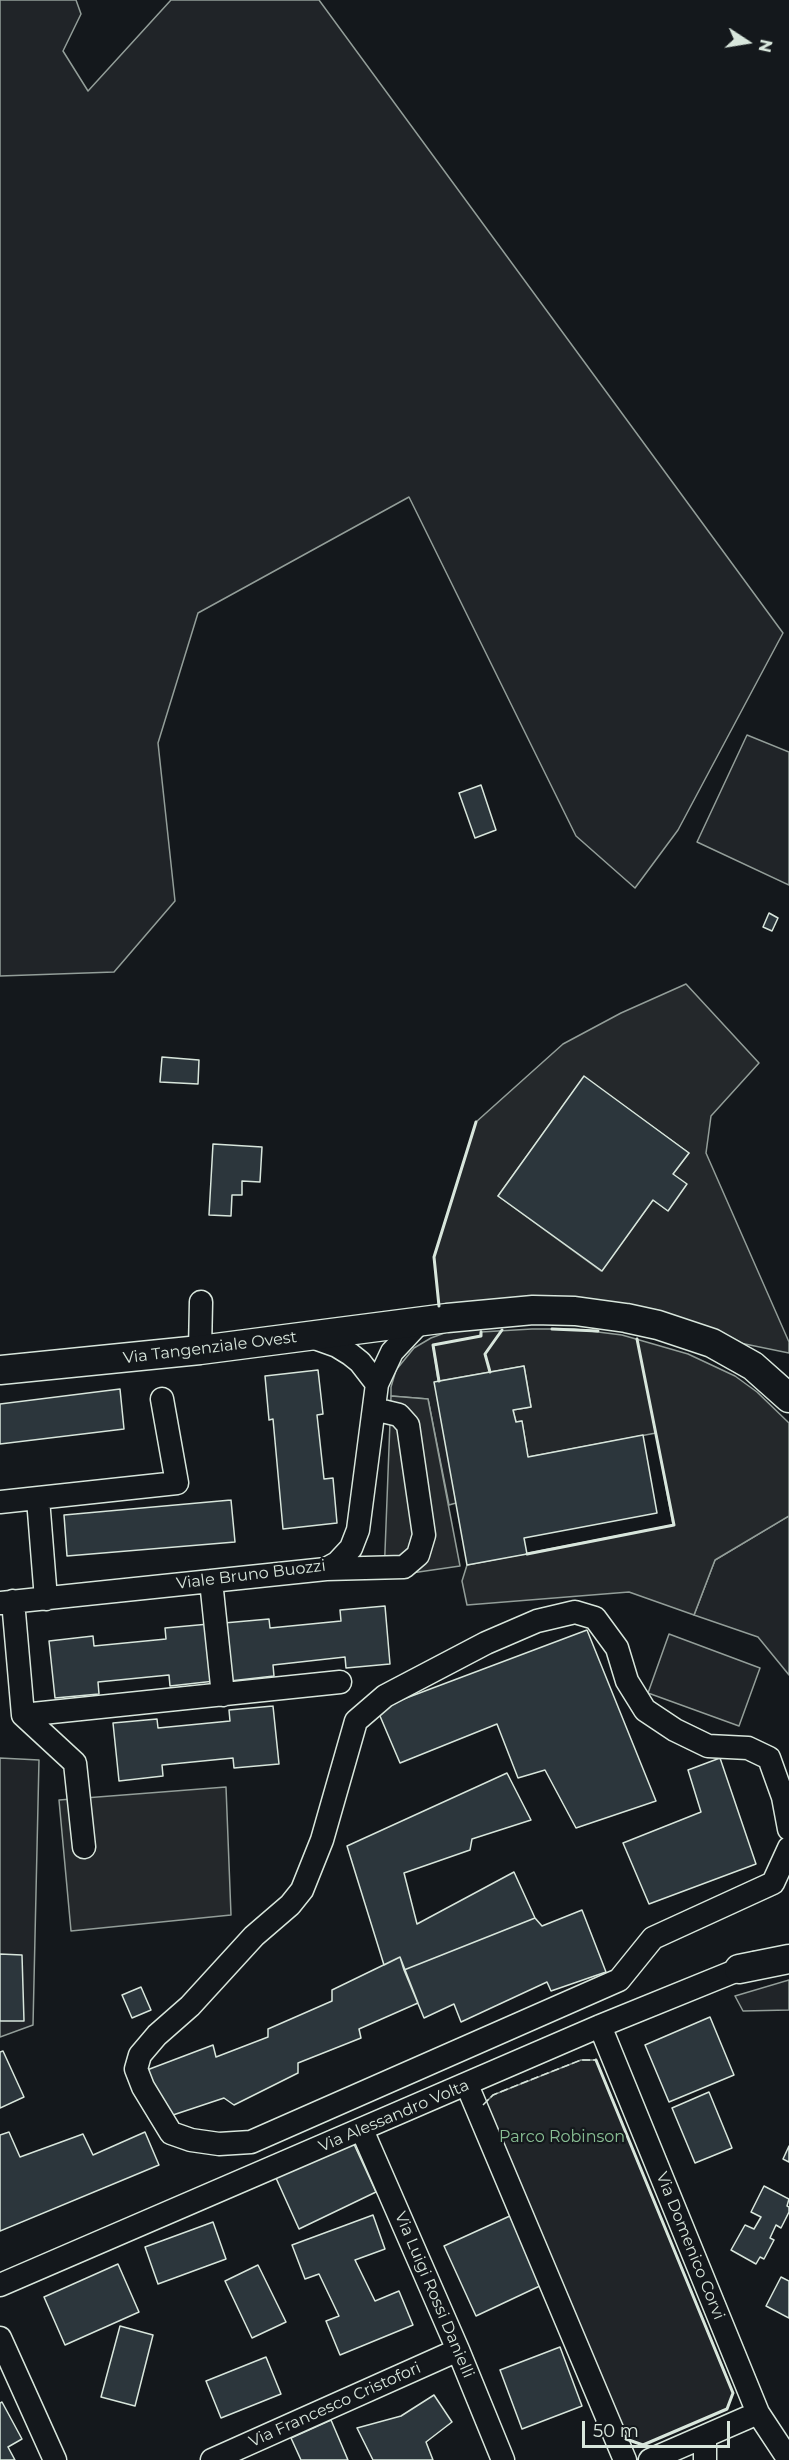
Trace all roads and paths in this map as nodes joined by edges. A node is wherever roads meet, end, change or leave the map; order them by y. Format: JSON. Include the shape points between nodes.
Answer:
{"nodes":[{"id":1,"x":201,"y":1302,"type":"dead end"},
{"id":2,"x":420,"y":1322,"type":"junction"},
{"id":3,"x":308,"y":1336,"type":"junction"},
{"id":4,"x":200,"y":1350,"type":"junction"},
{"id":5,"x":734,"y":1354,"type":"junction"},
{"id":6,"x":789,"y":1366,"type":"edge"},
{"id":7,"x":0,"y":1370,"type":"edge"},
{"id":8,"x":377,"y":1384,"type":"junction"},
{"id":9,"x":789,"y":1398,"type":"edge"},
{"id":10,"x":162,"y":1399,"type":"dead end"},
{"id":11,"x":374,"y":1409,"type":"junction"},
{"id":12,"x":38,"y":1499,"type":"junction"},
{"id":13,"x":0,"y":1502,"type":"edge"},
{"id":14,"x":326,"y":1569,"type":"junction"},
{"id":15,"x":211,"y":1581,"type":"junction"},
{"id":16,"x":46,"y":1599,"type":"junction"},
{"id":17,"x":7,"y":1602,"type":"edge"},
{"id":18,"x":340,"y":1682,"type":"dead end"},
{"id":19,"x":223,"y":1695,"type":"junction"},
{"id":20,"x":23,"y":1716,"type":"junction"},
{"id":21,"x":789,"y":1829,"type":"edge"},
{"id":22,"x":84,"y":1847,"type":"dead end"},
{"id":23,"x":789,"y":1848,"type":"edge"},
{"id":24,"x":789,"y":1948,"type":"edge"},
{"id":25,"x":789,"y":1959,"type":"edge"},
{"id":26,"x":739,"y":1969,"type":"junction"},
{"id":27,"x":600,"y":2026,"type":"junction"},
{"id":28,"x":507,"y":2030,"type":"junction"},
{"id":29,"x":522,"y":2060,"type":"junction"},
{"id":30,"x":466,"y":2085,"type":"junction"},
{"id":31,"x":362,"y":2130,"type":"junction"},
{"id":32,"x":0,"y":2285,"type":"edge"},
{"id":33,"x":0,"y":2338,"type":"edge"},
{"id":34,"x":458,"y":2350,"type":"junction"},
{"id":35,"x":758,"y":2413,"type":"junction"},
{"id":36,"x":705,"y":2449,"type":"edge"},
{"id":37,"x":55,"y":2460,"type":"edge"},
{"id":38,"x":212,"y":2460,"type":"edge"},
{"id":39,"x":503,"y":2460,"type":"edge"},
{"id":40,"x":625,"y":2460,"type":"edge"},
{"id":41,"x":650,"y":2460,"type":"edge"},
{"id":42,"x":789,"y":2460,"type":"edge"}],
"edges":[{"from":1,"to":4,"type":"street"},
{"from":2,"to":3,"type":"main road","name":"Via Tangenziale Ovest"},
{"from":2,"to":5,"type":"main road","name":"Via Tangenziale Ovest","via":[[533,1311],[592,1313],[657,1325]]},
{"from":2,"to":8,"type":"street","via":[[392,1352]]},
{"from":3,"to":4,"type":"main road","name":"Via Tangenziale Ovest"},
{"from":3,"to":8,"type":"street","via":[[350,1354]]},
{"from":4,"to":7,"type":"main road","name":"Via Tangenziale Ovest"},
{"from":5,"to":6,"type":"main road"},
{"from":5,"to":9,"type":"main road","name":"Via Tangenziale Ovest"},
{"from":8,"to":11,"type":"street","name":"Viale Bruno Buozzi"},
{"from":10,"to":12,"type":"street","via":[[177,1483]]},
{"from":11,"to":14,"type":"street","name":"Viale Bruno Buozzi","via":[[355,1539],[345,1556]]},
{"from":11,"to":14,"type":"street","via":[[399,1415],[408,1425],[424,1535],[418,1555],[404,1567]]},
{"from":12,"to":13,"type":"street"},
{"from":12,"to":16,"type":"street"},
{"from":14,"to":15,"type":"street","name":"Viale Bruno Buozzi"},
{"from":15,"to":16,"type":"street","name":"Viale Bruno Buozzi"},
{"from":15,"to":19,"type":"street"},
{"from":16,"to":17,"type":"street","name":"Viale Bruno Buozzi"},
{"from":17,"to":20,"type":"street"},
{"from":18,"to":19,"type":"street"},
{"from":19,"to":20,"type":"street"},
{"from":20,"to":22,"type":"street","via":[[75,1763]]},
{"from":21,"to":28,"type":"street","via":[[769,1758],[747,1748],[708,1746],[645,1710],[627,1681],[617,1648],[595,1618],[575,1612],[537,1621],[385,1696],[356,1721],[322,1840],[302,1890],[157,2035],[140,2055],[136,2069],[171,2133],[219,2144],[251,2142]]},
{"from":23,"to":28,"type":"street","via":[[773,1883],[652,1938],[619,1980]]},
{"from":24,"to":26,"type":"street","name":"Via Alessandro Volta"},
{"from":25,"to":26,"type":"main road"},
{"from":26,"to":27,"type":"street","name":"Via Alessandro Volta"},
{"from":27,"to":29,"type":"street","name":"Via Alessandro Volta"},
{"from":27,"to":35,"type":"street","name":"Via Domenico Corvi"},
{"from":28,"to":29,"type":"street"},
{"from":29,"to":30,"type":"street","name":"Via Alessandro Volta"},
{"from":30,"to":31,"type":"street","name":"Via Alessandro Volta"},
{"from":30,"to":40,"type":"street"},
{"from":31,"to":32,"type":"street","name":"Via Alessandro Volta"},
{"from":31,"to":34,"type":"street","name":"Via Luigi Rossi Danielli"},
{"from":33,"to":37,"type":"street"},
{"from":34,"to":38,"type":"street","name":"Via Francesco Cristofori"},
{"from":34,"to":39,"type":"street","name":"Via Luigi Rossi Danielli"},
{"from":35,"to":36,"type":"street"},
{"from":35,"to":42,"type":"street","name":"Via Domenico Corvi"},
{"from":36,"to":41,"type":"street"}]}
